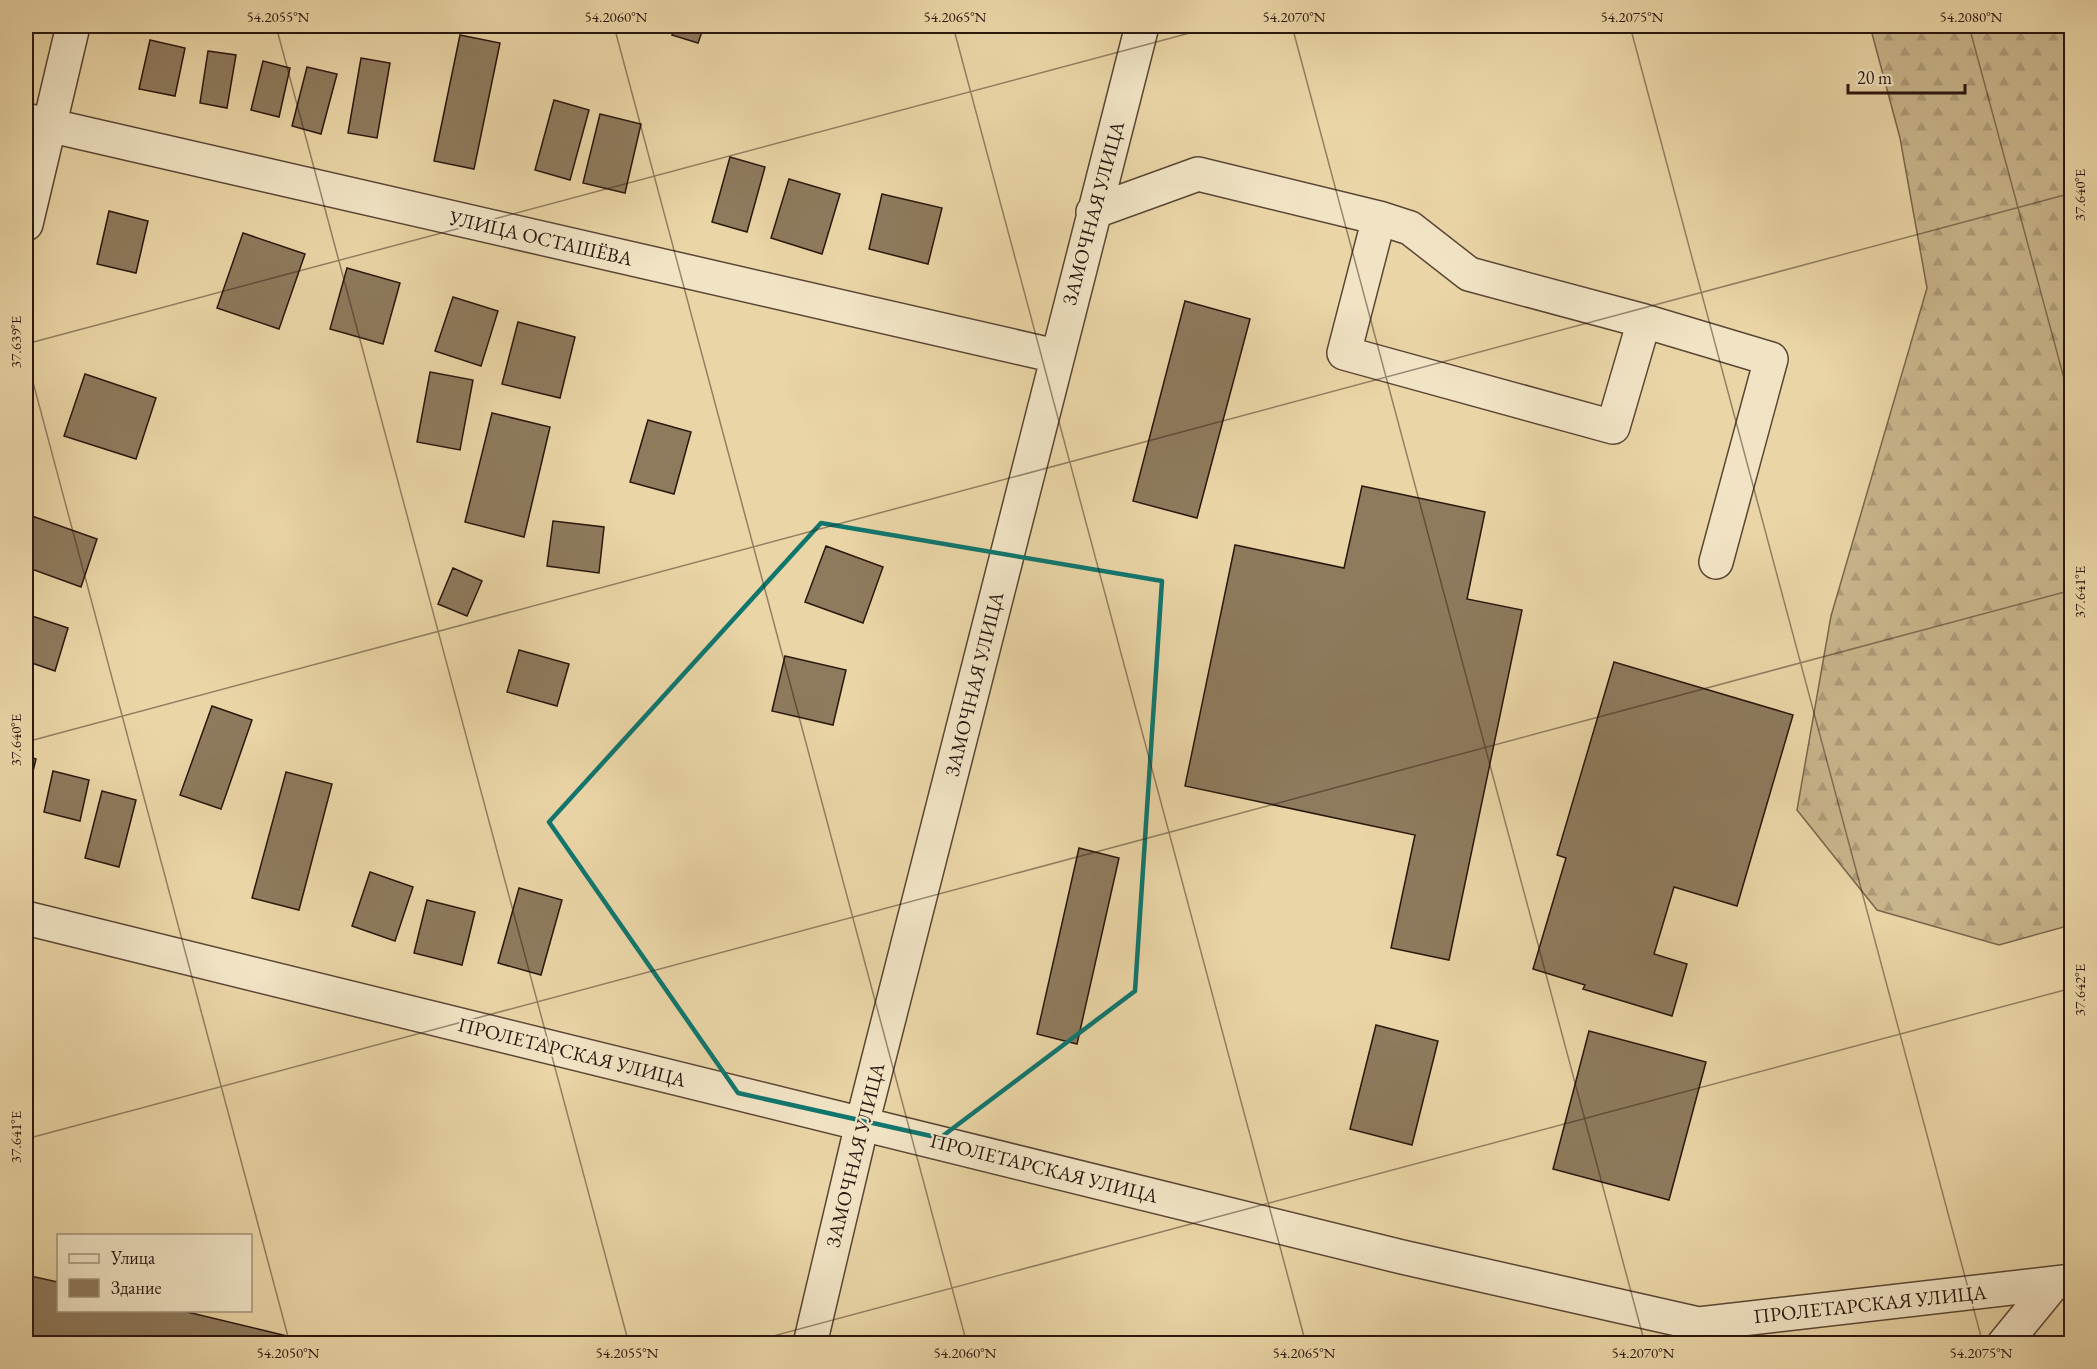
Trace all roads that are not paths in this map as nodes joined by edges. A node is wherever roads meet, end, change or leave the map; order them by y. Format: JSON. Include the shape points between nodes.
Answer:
{"nodes":[{"id":1,"x":73,"y":26,"type":"edge"},
{"id":2,"x":1142,"y":26,"type":"edge"},
{"id":3,"x":37,"y":123,"type":"edge"},
{"id":4,"x":1093,"y":213,"type":"junction"},
{"id":5,"x":1378,"y":218,"type":"junction"},
{"id":6,"x":26,"y":224,"type":"edge"},
{"id":7,"x":1644,"y":321,"type":"junction"},
{"id":8,"x":1056,"y":356,"type":"junction"},
{"id":9,"x":1716,"y":561,"type":"dead end"},
{"id":10,"x":26,"y":918,"type":"edge"},
{"id":11,"x":862,"y":1124,"type":"junction"},
{"id":12,"x":2062,"y":1283,"type":"edge"},
{"id":13,"x":1699,"y":1324,"type":"junction"},
{"id":14,"x":810,"y":1344,"type":"edge"},
{"id":15,"x":1744,"y":1344,"type":"edge"},
{"id":16,"x":2004,"y":1344,"type":"edge"}],
"edges":[{"from":1,"to":3,"type":"street"},
{"from":2,"to":4,"type":"street","name":"ЗАМОЧНАЯ УЛИЦА"},
{"from":3,"to":6,"type":"street"},
{"from":3,"to":8,"type":"street","name":"УЛИЦА ОСТАШЁВА"},
{"from":4,"to":5,"type":"street","via":[[1198,174]]},
{"from":4,"to":8,"type":"street","name":"ЗАМОЧНАЯ УЛИЦА"},
{"from":5,"to":7,"type":"street","via":[[1410,228],[1468,274]]},
{"from":5,"to":7,"type":"street","via":[[1344,353],[1613,427]]},
{"from":7,"to":9,"type":"street","via":[[1771,359]]},
{"from":8,"to":11,"type":"street","name":"ЗАМОЧНАЯ УЛИЦА"},
{"from":10,"to":11,"type":"street","name":"ПРОЛЕТАРСКАЯ УЛИЦА"},
{"from":11,"to":13,"type":"street","name":"ПРОЛЕТАРСКАЯ УЛИЦА","via":[[1402,1257]]},
{"from":11,"to":14,"type":"street","name":"ЗАМОЧНАЯ УЛИЦА"},
{"from":12,"to":13,"type":"street","name":"ПРОЛЕТАРСКАЯ УЛИЦА"},
{"from":12,"to":16,"type":"street"},
{"from":13,"to":15,"type":"street"}]}
